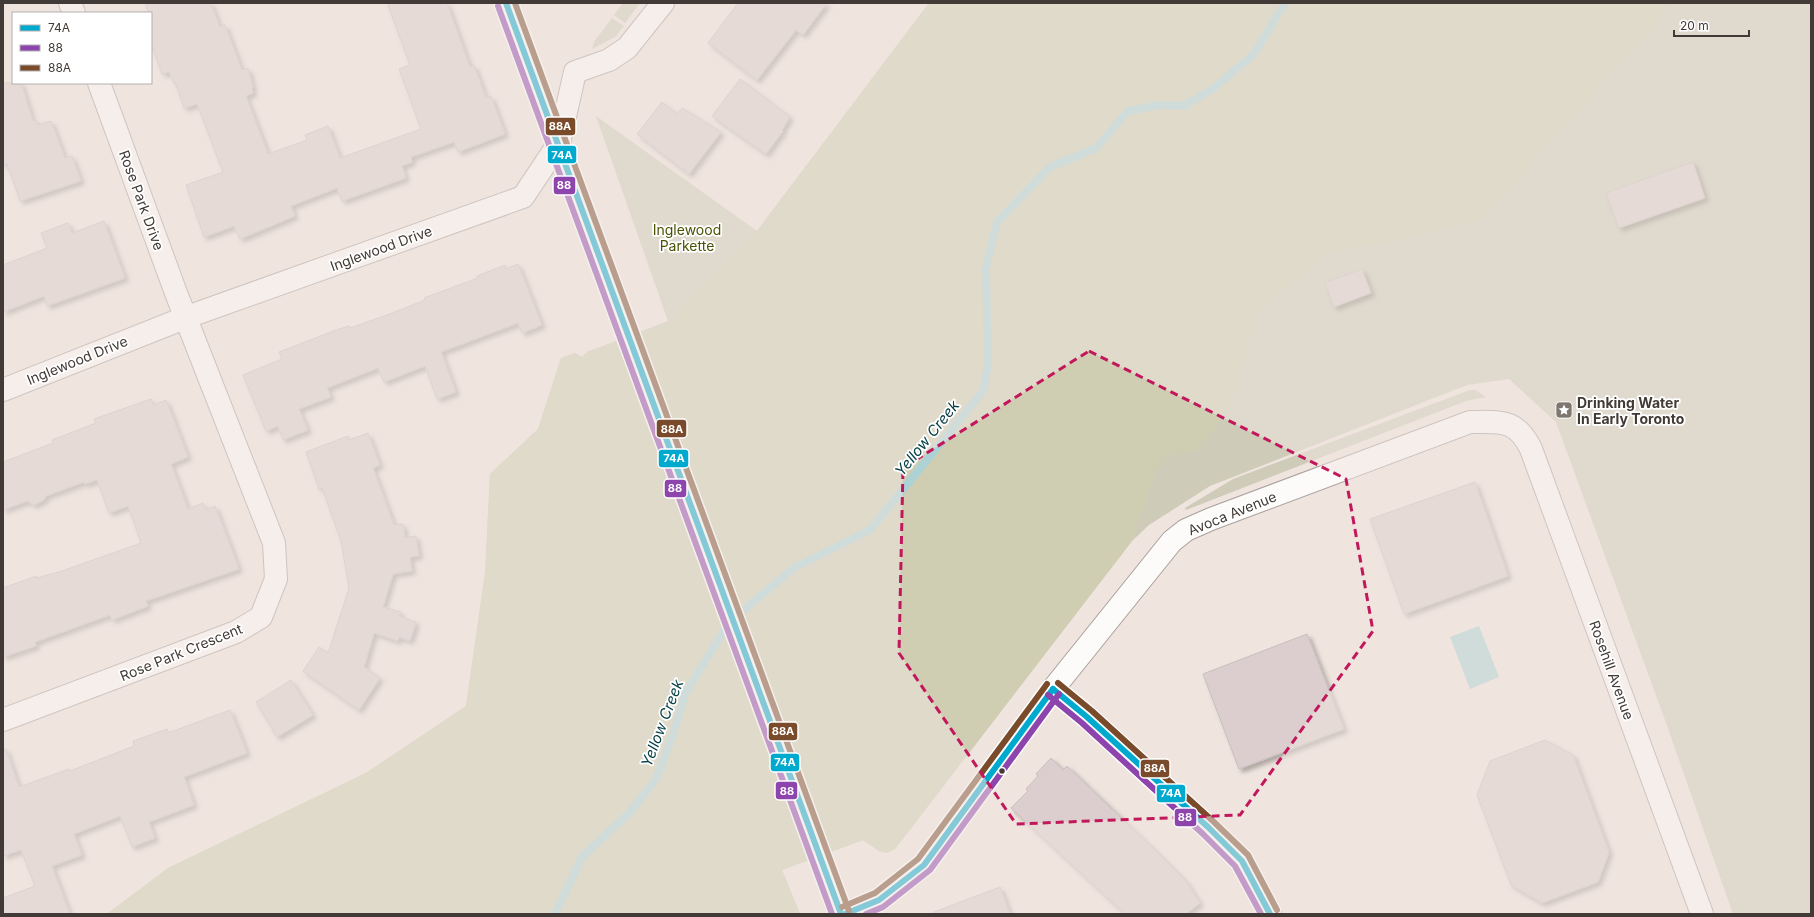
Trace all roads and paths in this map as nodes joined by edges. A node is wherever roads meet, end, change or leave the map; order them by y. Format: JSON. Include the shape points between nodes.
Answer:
{"nodes":[{"id":1,"x":506,"y":3,"type":"edge"},
{"id":2,"x":663,"y":3,"type":"edge"},
{"id":3,"x":99,"y":84,"type":"edge"},
{"id":4,"x":559,"y":143,"type":"junction"},
{"id":5,"x":186,"y":317,"type":"junction"},
{"id":6,"x":3,"y":390,"type":"edge"},
{"id":7,"x":1518,"y":429,"type":"joint"},
{"id":8,"x":1053,"y":689,"type":"junction"},
{"id":9,"x":3,"y":720,"type":"edge"},
{"id":10,"x":842,"y":914,"type":"edge"},
{"id":11,"x":845,"y":914,"type":"edge"},
{"id":12,"x":1270,"y":914,"type":"edge"},
{"id":13,"x":1702,"y":914,"type":"edge"}],
"edges":[{"from":1,"to":4,"type":"street"},
{"from":2,"to":4,"type":"street","name":"Inglewood Drive","via":[[627,48],[609,60],[575,72]]},
{"from":3,"to":5,"type":"street","name":"Rose Park Drive"},
{"from":4,"to":5,"type":"street","name":"Inglewood Drive","via":[[523,198]]},
{"from":4,"to":10,"type":"street","via":[[628,338]]},
{"from":5,"to":6,"type":"street","name":"Inglewood Drive"},
{"from":5,"to":9,"type":"street","name":"Rose Park Crescent","via":[[274,543],[276,579],[261,617],[236,632]]},
{"from":7,"to":8,"type":"street","name":"Avoca Avenue","via":[[1500,423],[1470,422],[1459,425],[1186,530],[1172,541]]},
{"from":7,"to":13,"type":"street","name":"Rosehill Avenue","via":[[1531,449]]},
{"from":8,"to":11,"type":"street","name":"Avoca Avenue","via":[[924,865],[878,900]]},
{"from":8,"to":12,"type":"street","via":[[1209,828],[1242,861]]}]}
